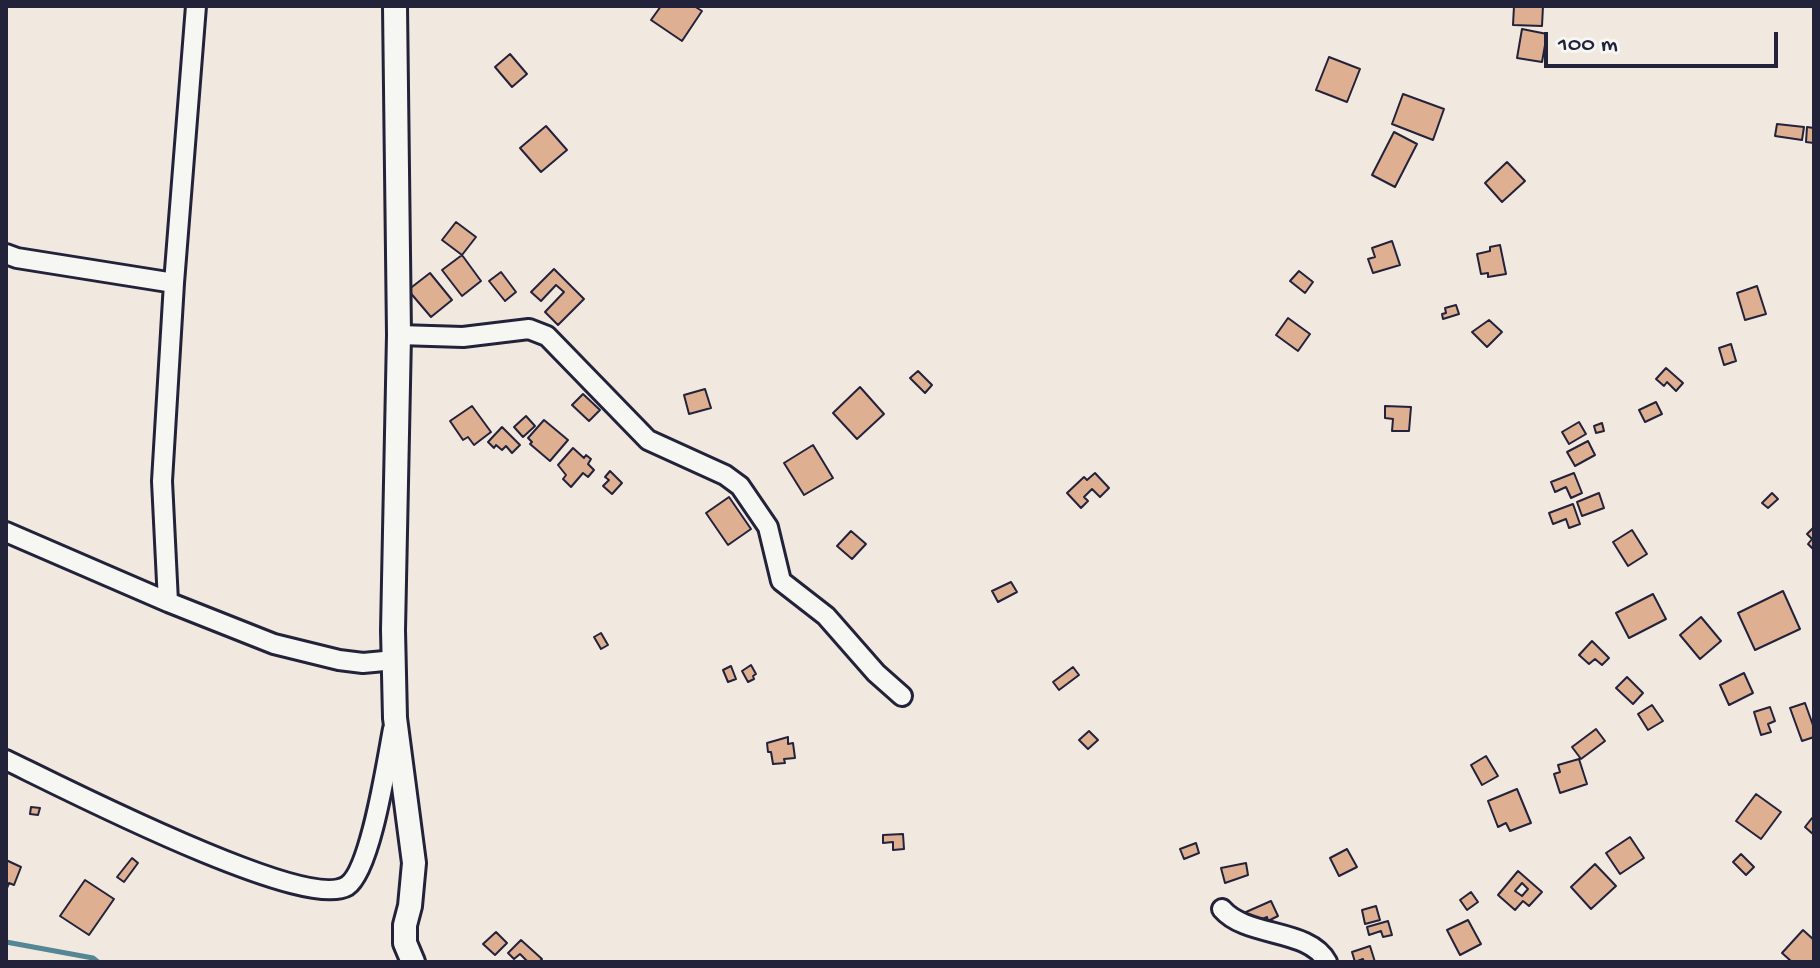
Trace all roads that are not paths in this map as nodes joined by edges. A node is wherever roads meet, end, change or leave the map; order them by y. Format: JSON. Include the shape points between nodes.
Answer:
{"nodes":[{"id":1,"x":196,"y":6,"type":"edge"},
{"id":2,"x":395,"y":6,"type":"edge"},
{"id":3,"x":6,"y":254,"type":"edge"},
{"id":4,"x":174,"y":283,"type":"junction"},
{"id":5,"x":399,"y":335,"type":"junction"},
{"id":6,"x":6,"y":532,"type":"edge"},
{"id":7,"x":168,"y":602,"type":"junction"},
{"id":8,"x":395,"y":660,"type":"junction"},
{"id":9,"x":902,"y":696,"type":"dead end"},
{"id":10,"x":395,"y":718,"type":"junction"},
{"id":11,"x":6,"y":760,"type":"edge"},
{"id":12,"x":1222,"y":909,"type":"dead end"},
{"id":13,"x":413,"y":962,"type":"edge"},
{"id":14,"x":1327,"y":962,"type":"edge"}],
"edges":[{"from":1,"to":4,"type":"street"},
{"from":2,"to":5,"type":"street"},
{"from":3,"to":4,"type":"street"},
{"from":4,"to":7,"type":"street","via":[[162,481]]},
{"from":5,"to":8,"type":"street"},
{"from":5,"to":9,"type":"street","via":[[463,337],[529,329],[547,336],[648,440],[740,486],[768,527],[781,581],[826,616]]},
{"from":6,"to":7,"type":"street"},
{"from":7,"to":8,"type":"street","via":[[274,644],[339,660]]},
{"from":8,"to":10,"type":"street"},
{"from":10,"to":11,"type":"street","via":[[371,835],[357,876],[334,890],[242,868]]},
{"from":10,"to":13,"type":"street","via":[[414,863],[405,925]]},
{"from":12,"to":14,"type":"street","via":[[1239,924],[1282,933],[1312,948]]}]}
